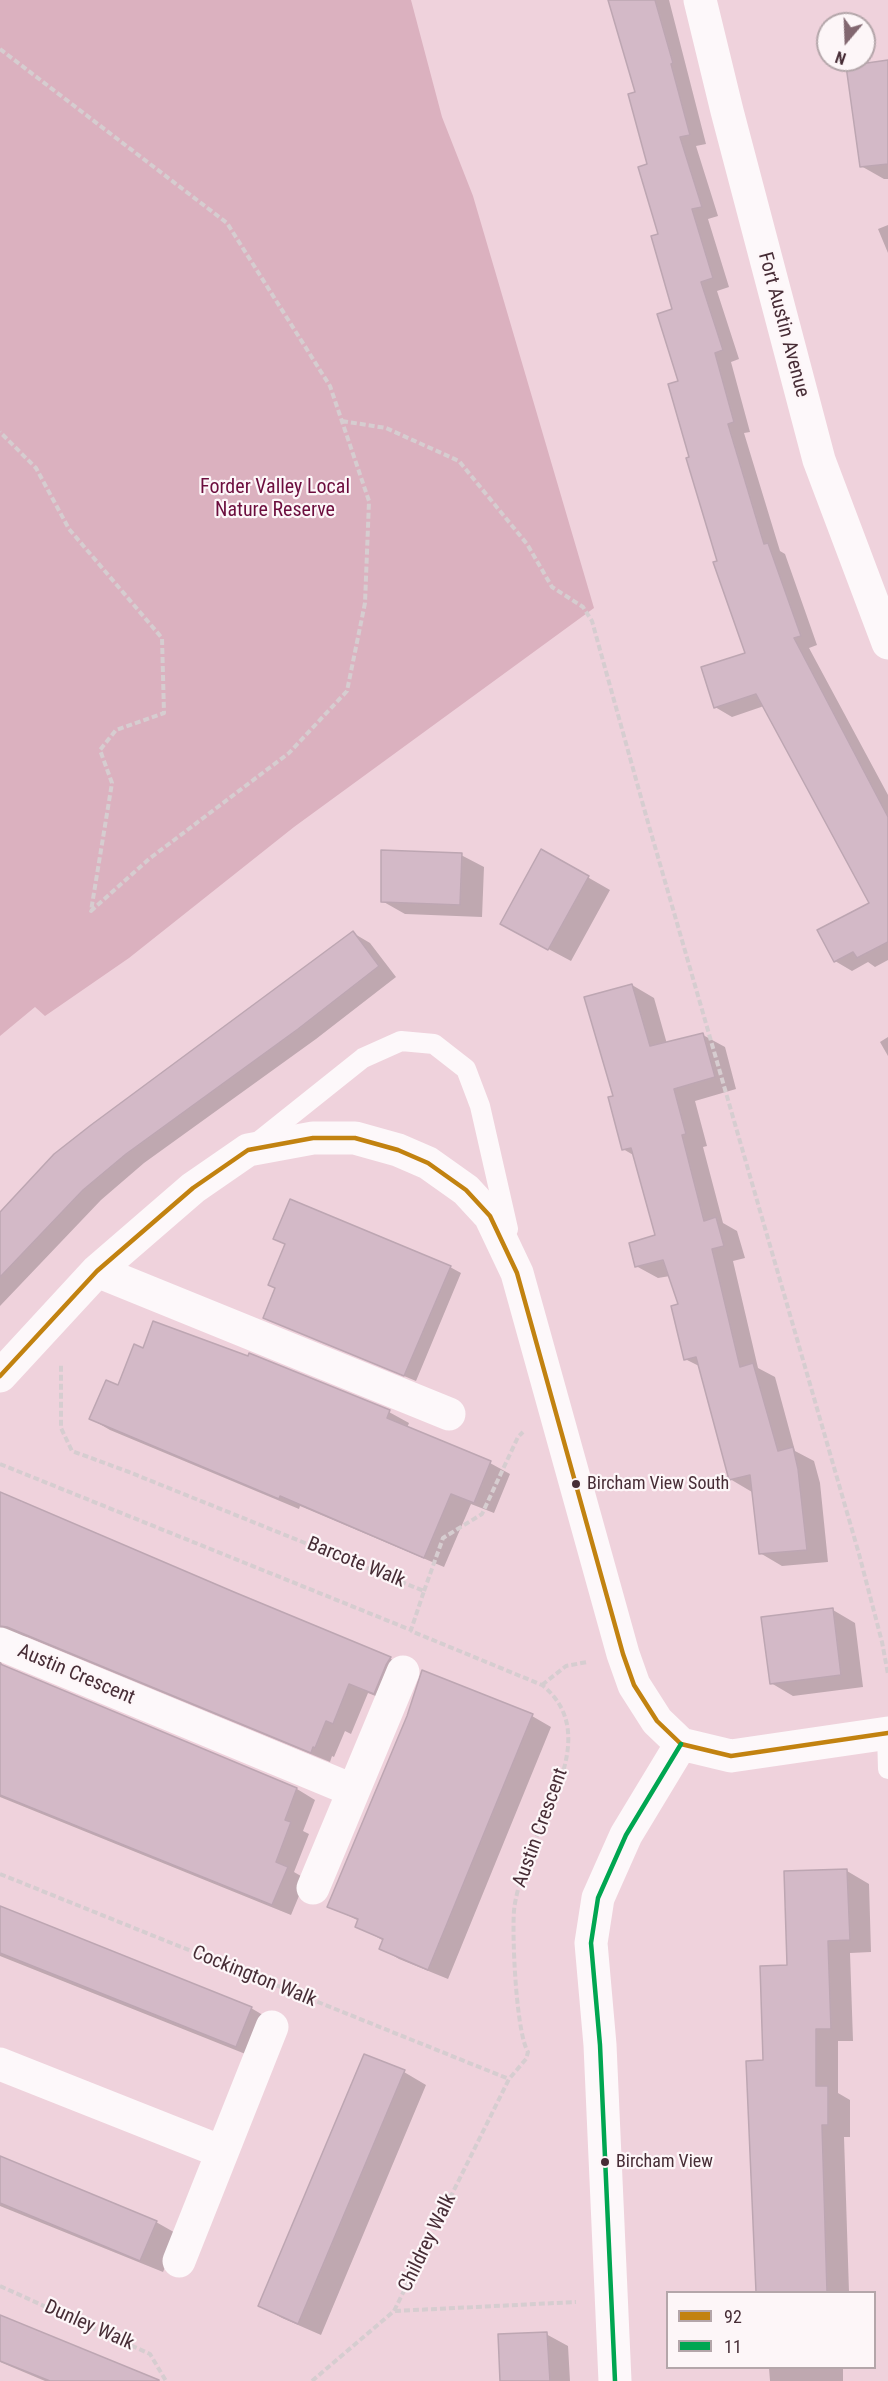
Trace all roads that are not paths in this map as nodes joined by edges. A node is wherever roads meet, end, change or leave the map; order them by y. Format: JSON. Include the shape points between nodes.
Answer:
{"nodes":[{"id":1,"x":700,"y":0,"type":"edge"},
{"id":2,"x":888,"y":643,"type":"edge"},
{"id":3,"x":248,"y":1150,"type":"junction"},
{"id":4,"x":97,"y":1271,"type":"junction"},
{"id":5,"x":517,"y":1273,"type":"junction"},
{"id":6,"x":0,"y":1376,"type":"edge"},
{"id":7,"x":449,"y":1414,"type":"dead end"},
{"id":8,"x":0,"y":1644,"type":"edge"},
{"id":9,"x":403,"y":1672,"type":"dead end"},
{"id":10,"x":887,"y":1733,"type":"edge"},
{"id":11,"x":681,"y":1744,"type":"junction"},
{"id":12,"x":888,"y":1769,"type":"edge"},
{"id":13,"x":352,"y":1790,"type":"junction"},
{"id":14,"x":313,"y":1888,"type":"dead end"},
{"id":15,"x":272,"y":2027,"type":"dead end"},
{"id":16,"x":0,"y":2064,"type":"edge"},
{"id":17,"x":222,"y":2152,"type":"junction"},
{"id":18,"x":179,"y":2261,"type":"dead end"},
{"id":19,"x":615,"y":2381,"type":"edge"}],
"edges":[{"from":1,"to":2,"type":"street","name":"Fort Austin Avenue","via":[[819,460]]},
{"from":3,"to":4,"type":"street","via":[[193,1188]]},
{"from":3,"to":5,"type":"street","via":[[314,1138],[356,1138],[428,1163],[466,1190],[490,1216]]},
{"from":3,"to":5,"type":"lane","via":[[363,1058],[400,1041],[434,1044],[466,1069],[480,1106]]},
{"from":4,"to":6,"type":"street"},
{"from":4,"to":7,"type":"street"},
{"from":5,"to":11,"type":"street","via":[[623,1654],[634,1685],[657,1721]]},
{"from":8,"to":13,"type":"street","name":"Austin Crescent"},
{"from":9,"to":13,"type":"street"},
{"from":10,"to":11,"type":"street","via":[[731,1756]]},
{"from":10,"to":12,"type":"lane"},
{"from":11,"to":19,"type":"street","via":[[626,1835],[598,1898],[591,1944],[600,2045]]},
{"from":13,"to":14,"type":"street"},
{"from":15,"to":17,"type":"street"},
{"from":16,"to":17,"type":"street"},
{"from":17,"to":18,"type":"street"}]}
